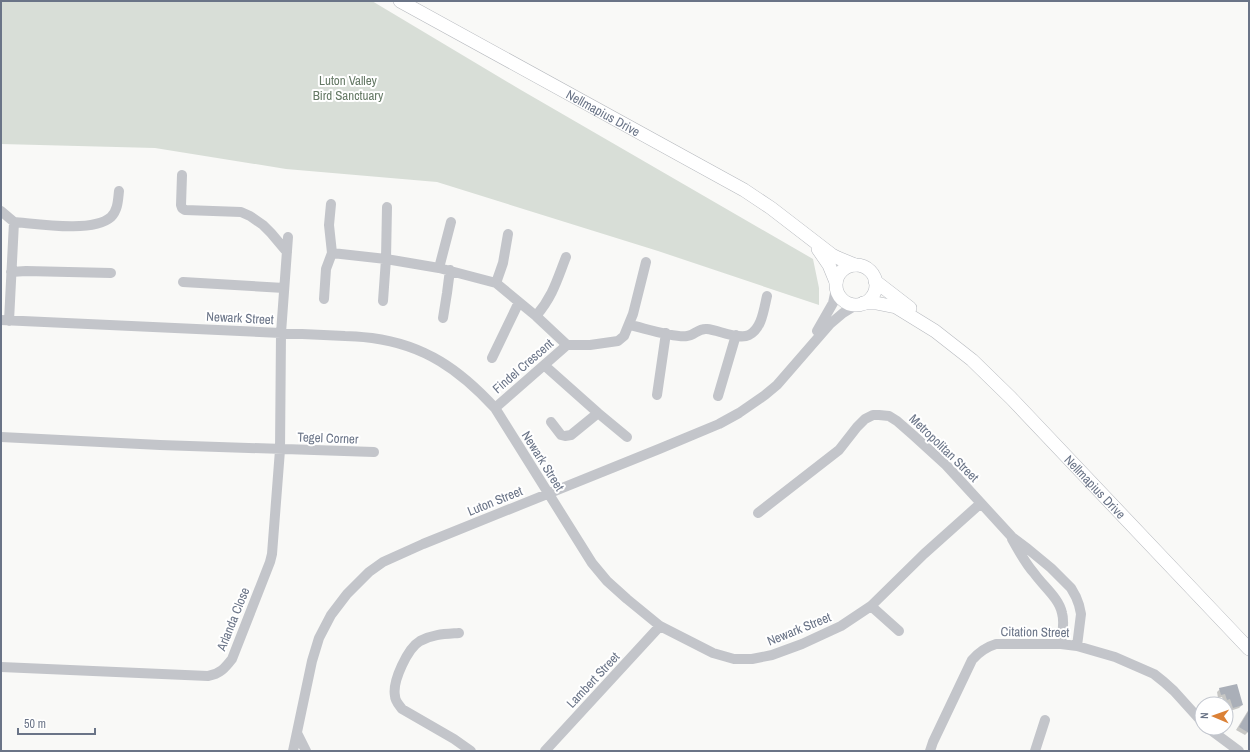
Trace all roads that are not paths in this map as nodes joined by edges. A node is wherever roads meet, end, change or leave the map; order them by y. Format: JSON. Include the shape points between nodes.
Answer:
{"nodes":[{"id":1,"x":400,"y":1,"type":"edge"},
{"id":2,"x":182,"y":174,"type":"dead end"},
{"id":3,"x":119,"y":191,"type":"dead end"},
{"id":4,"x":330,"y":204,"type":"dead end"},
{"id":5,"x":387,"y":207,"type":"dead end"},
{"id":6,"x":1,"y":212,"type":"edge"},
{"id":7,"x":14,"y":222,"type":"junction"},
{"id":8,"x":451,"y":222,"type":"dead end"},
{"id":9,"x":802,"y":231,"type":"junction"},
{"id":10,"x":508,"y":234,"type":"dead end"},
{"id":11,"x":288,"y":237,"type":"dead end"},
{"id":12,"x":287,"y":252,"type":"junction"},
{"id":13,"x":332,"y":253,"type":"junction"},
{"id":14,"x":566,"y":257,"type":"dead end"},
{"id":15,"x":386,"y":259,"type":"junction"},
{"id":16,"x":646,"y":262,"type":"dead end"},
{"id":17,"x":855,"y":265,"type":"junction"},
{"id":18,"x":439,"y":268,"type":"junction"},
{"id":19,"x":450,"y":270,"type":"junction"},
{"id":20,"x":11,"y":272,"type":"junction"},
{"id":21,"x":111,"y":273,"type":"dead end"},
{"id":22,"x":875,"y":281,"type":"junction"},
{"id":23,"x":183,"y":282,"type":"dead end"},
{"id":24,"x":496,"y":283,"type":"junction"},
{"id":25,"x":836,"y":286,"type":"junction"},
{"id":26,"x":284,"y":288,"type":"junction"},
{"id":27,"x":767,"y":296,"type":"dead end"},
{"id":28,"x":324,"y":299,"type":"dead end"},
{"id":29,"x":383,"y":301,"type":"dead end"},
{"id":30,"x":519,"y":302,"type":"junction"},
{"id":31,"x":859,"y":304,"type":"junction"},
{"id":32,"x":536,"y":316,"type":"junction"},
{"id":33,"x":443,"y":318,"type":"dead end"},
{"id":34,"x":5,"y":320,"type":"edge"},
{"id":35,"x":630,"y":324,"type":"junction"},
{"id":36,"x":935,"y":331,"type":"junction"},
{"id":37,"x":281,"y":333,"type":"junction"},
{"id":38,"x":666,"y":333,"type":"junction"},
{"id":39,"x":736,"y":335,"type":"junction"},
{"id":40,"x":568,"y":344,"type":"junction"},
{"id":41,"x":801,"y":357,"type":"junction"},
{"id":42,"x":492,"y":358,"type":"dead end"},
{"id":43,"x":544,"y":365,"type":"junction"},
{"id":44,"x":657,"y":395,"type":"dead end"},
{"id":45,"x":718,"y":396,"type":"dead end"},
{"id":46,"x":495,"y":408,"type":"junction"},
{"id":47,"x":598,"y":413,"type":"junction"},
{"id":48,"x":551,"y":422,"type":"dead end"},
{"id":49,"x":1,"y":437,"type":"edge"},
{"id":50,"x":627,"y":437,"type":"dead end"},
{"id":51,"x":280,"y":450,"type":"junction"},
{"id":52,"x":374,"y":452,"type":"dead end"},
{"id":53,"x":549,"y":494,"type":"junction"},
{"id":54,"x":981,"y":503,"type":"junction"},
{"id":55,"x":758,"y":514,"type":"dead end"},
{"id":56,"x":1012,"y":537,"type":"junction"},
{"id":57,"x":872,"y":606,"type":"junction"},
{"id":58,"x":660,"y":626,"type":"junction"},
{"id":59,"x":899,"y":631,"type":"dead end"},
{"id":60,"x":459,"y":634,"type":"dead end"},
{"id":61,"x":1061,"y":644,"type":"junction"},
{"id":62,"x":1077,"y":646,"type":"junction"},
{"id":63,"x":1249,"y":649,"type":"edge"},
{"id":64,"x":1,"y":667,"type":"edge"},
{"id":65,"x":1194,"y":713,"type":"edge"},
{"id":66,"x":1045,"y":720,"type":"dead end"},
{"id":67,"x":297,"y":733,"type":"junction"},
{"id":68,"x":1219,"y":736,"type":"edge"},
{"id":69,"x":293,"y":751,"type":"edge"},
{"id":70,"x":306,"y":751,"type":"edge"},
{"id":71,"x":471,"y":751,"type":"edge"},
{"id":72,"x":545,"y":751,"type":"edge"},
{"id":73,"x":930,"y":751,"type":"edge"},
{"id":74,"x":1035,"y":751,"type":"edge"},
{"id":75,"x":1239,"y":751,"type":"edge"}],
"edges":[{"from":1,"to":9,"type":"main road","name":"Nellmapius Drive","via":[[744,190]]},
{"from":2,"to":12,"type":"street","via":[[182,208],[241,212],[267,229]]},
{"from":3,"to":7,"type":"street","via":[[116,210],[100,224],[66,226]]},
{"from":4,"to":13,"type":"street"},
{"from":5,"to":15,"type":"street"},
{"from":6,"to":7,"type":"street"},
{"from":7,"to":20,"type":"street"},
{"from":8,"to":18,"type":"street"},
{"from":9,"to":17,"type":"main road","name":"Nellmapius Drive","via":[[832,255]]},
{"from":9,"to":25,"type":"main road","name":"Nellmapius Drive","via":[[825,258]]},
{"from":10,"to":24,"type":"street","via":[[503,263]]},
{"from":11,"to":12,"type":"street","name":"Arlanda Close"},
{"from":12,"to":26,"type":"street","name":"Arlanda Close"},
{"from":13,"to":15,"type":"street"},
{"from":13,"to":28,"type":"street","via":[[326,269]]},
{"from":14,"to":32,"type":"street","via":[[553,292]]},
{"from":15,"to":18,"type":"street"},
{"from":15,"to":29,"type":"street"},
{"from":16,"to":35,"type":"street"},
{"from":17,"to":22,"type":"main road","via":[[868,269]]},
{"from":17,"to":25,"type":"main road","via":[[842,270]]},
{"from":18,"to":19,"type":"street"},
{"from":19,"to":24,"type":"street"},
{"from":19,"to":33,"type":"street"},
{"from":20,"to":21,"type":"street"},
{"from":20,"to":34,"type":"street"},
{"from":22,"to":31,"type":"main road","via":[[875,288],[869,300]]},
{"from":22,"to":36,"type":"main road","name":"Nellmapius Drive"},
{"from":23,"to":26,"type":"street"},
{"from":24,"to":30,"type":"street"},
{"from":25,"to":31,"type":"main road","via":[[843,301]]},
{"from":25,"to":41,"type":"street","name":"Luton Street","via":[[833,303]]},
{"from":26,"to":37,"type":"street","name":"Arlanda Close"},
{"from":27,"to":39,"type":"street","via":[[757,327],[750,334]]},
{"from":30,"to":32,"type":"street"},
{"from":30,"to":42,"type":"street"},
{"from":31,"to":36,"type":"main road","name":"Nellmapius Drive","via":[[876,302],[896,307]]},
{"from":31,"to":41,"type":"street","name":"Luton Street","via":[[843,312]]},
{"from":32,"to":40,"type":"street"},
{"from":34,"to":37,"type":"street","name":"Newark Street"},
{"from":35,"to":38,"type":"street"},
{"from":35,"to":40,"type":"street","via":[[624,336],[618,341],[590,346]]},
{"from":36,"to":63,"type":"main road","name":"Nellmapius Drive","via":[[972,360],[1011,398]]},
{"from":37,"to":46,"type":"street","name":"Newark Street","via":[[373,338],[419,350],[455,370]]},
{"from":37,"to":51,"type":"street","name":"Arlanda Close"},
{"from":38,"to":39,"type":"street","via":[[687,336],[706,329]]},
{"from":38,"to":44,"type":"street"},
{"from":39,"to":45,"type":"street"},
{"from":40,"to":43,"type":"street","name":"Findel Crescent"},
{"from":41,"to":53,"type":"street","name":"Luton Street","via":[[777,385],[739,413],[712,427]]},
{"from":43,"to":46,"type":"street","name":"Findel Crescent"},
{"from":43,"to":47,"type":"street"},
{"from":46,"to":53,"type":"street","name":"Newark Street"},
{"from":47,"to":48,"type":"street","via":[[568,436],[561,435]]},
{"from":47,"to":50,"type":"street"},
{"from":49,"to":51,"type":"street"},
{"from":51,"to":52,"type":"street","name":"Tegel Corner"},
{"from":51,"to":64,"type":"street","name":"Arlanda Close","via":[[270,562],[232,659],[222,670],[208,676]]},
{"from":53,"to":58,"type":"street","name":"Newark Street","via":[[592,563],[607,581]]},
{"from":53,"to":67,"type":"street","name":"Luton Street","via":[[422,544],[383,562],[369,572],[331,615],[319,638]]},
{"from":54,"to":55,"type":"street","name":"Metropolitan Street","via":[[946,465],[897,421],[889,416],[873,415],[857,427],[839,450]]},
{"from":54,"to":56,"type":"street","name":"Metropolitan Street"},
{"from":54,"to":57,"type":"street","name":"Newark Street","via":[[924,554]]},
{"from":56,"to":61,"type":"street","name":"Metropolitan Street","via":[[1022,557],[1058,603],[1063,620]]},
{"from":56,"to":62,"type":"street","name":"Metropolitan Street","via":[[1051,568],[1076,597],[1081,614]]},
{"from":57,"to":58,"type":"street","name":"Newark Street","via":[[841,626],[802,644],[752,659],[734,659],[713,653]]},
{"from":57,"to":59,"type":"street"},
{"from":58,"to":72,"type":"street","name":"Lambert Street"},
{"from":60,"to":71,"type":"street","via":[[432,636],[412,648],[402,667],[394,695],[402,709]]},
{"from":61,"to":62,"type":"street","name":"Citation Street"},
{"from":61,"to":73,"type":"street","name":"Citation Street","via":[[996,644],[978,653],[967,670]]},
{"from":62,"to":65,"type":"street","name":"Citation Street","via":[[1115,657],[1154,674]]},
{"from":66,"to":74,"type":"street"},
{"from":67,"to":69,"type":"street","name":"Luton Street"},
{"from":67,"to":70,"type":"street"},
{"from":68,"to":75,"type":"street"}]}
